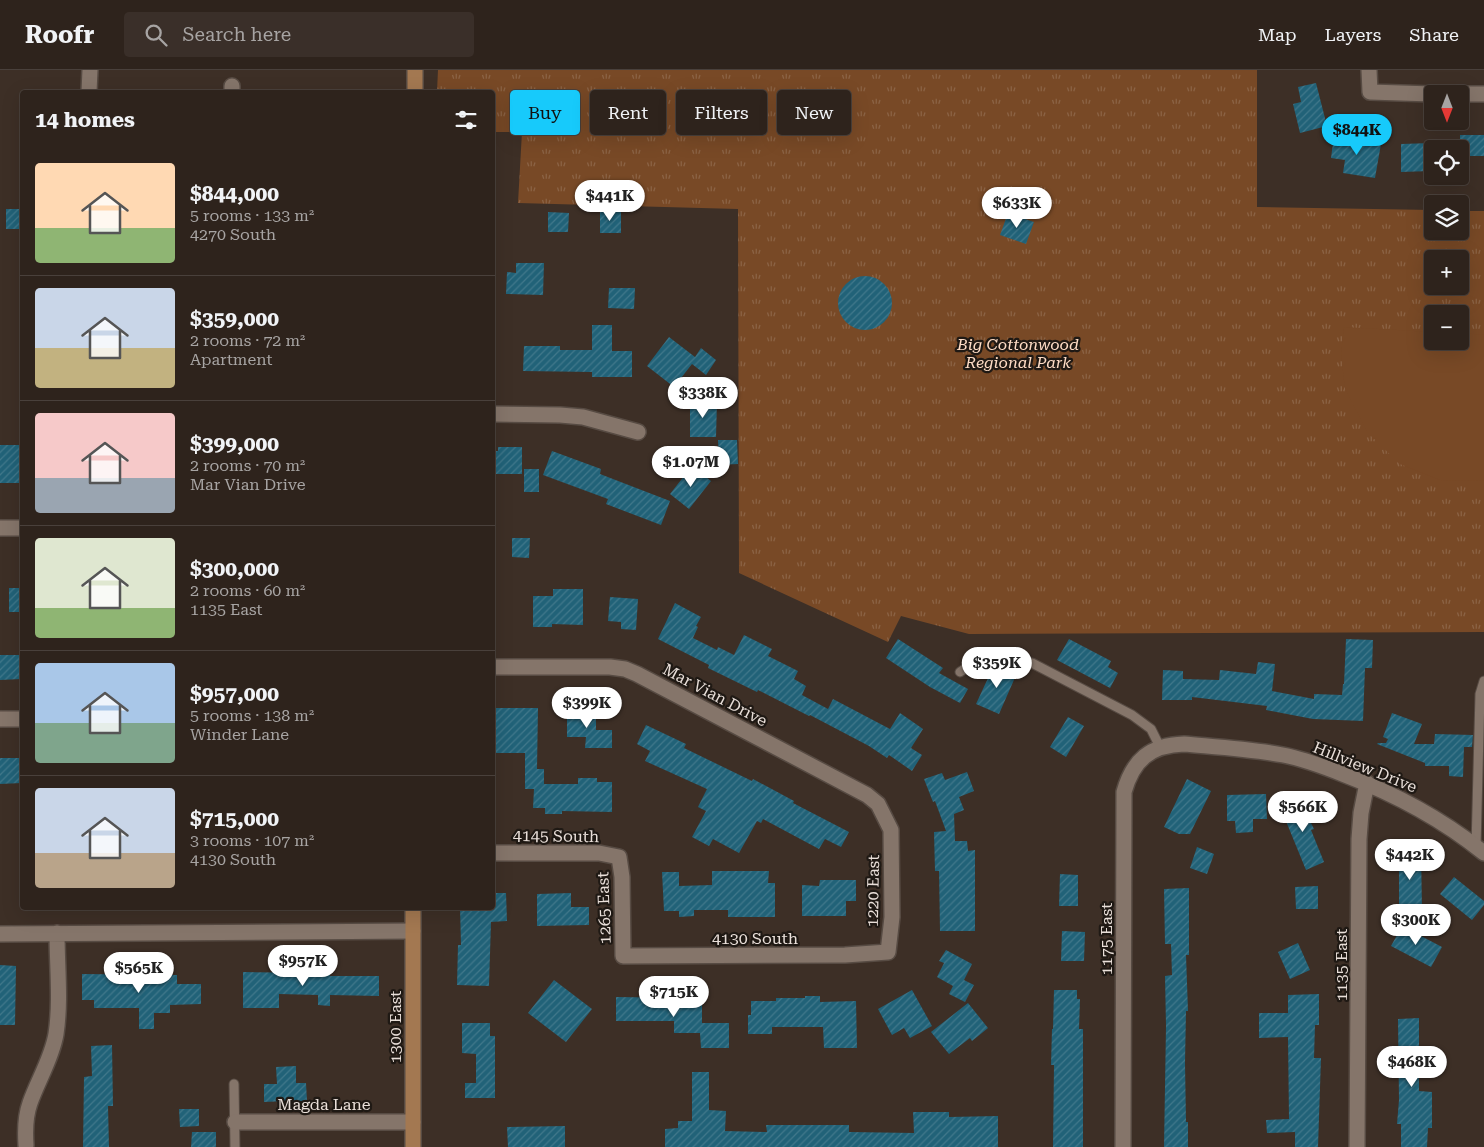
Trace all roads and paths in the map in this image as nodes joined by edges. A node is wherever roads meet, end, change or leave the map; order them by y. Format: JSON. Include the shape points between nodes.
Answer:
{"nodes":[{"id":1,"x":90,"y":70,"type":"edge"},
{"id":2,"x":415,"y":70,"type":"edge"},
{"id":3,"x":1369,"y":70,"type":"edge"},
{"id":4,"x":90,"y":90,"type":"edge"},
{"id":5,"x":415,"y":90,"type":"edge"},
{"id":6,"x":1424,"y":94,"type":"edge"},
{"id":7,"x":1469,"y":94,"type":"edge"},
{"id":8,"x":1484,"y":94,"type":"edge"},
{"id":9,"x":495,"y":414,"type":"edge"},
{"id":10,"x":638,"y":432,"type":"dead end"},
{"id":11,"x":0,"y":528,"type":"edge"},
{"id":12,"x":20,"y":528,"type":"edge"},
{"id":13,"x":495,"y":667,"type":"edge"},
{"id":14,"x":960,"y":672,"type":"dead end"},
{"id":15,"x":1484,"y":681,"type":"edge"},
{"id":16,"x":0,"y":719,"type":"edge"},
{"id":17,"x":20,"y":719,"type":"edge"},
{"id":18,"x":1160,"y":747,"type":"junction"},
{"id":19,"x":1367,"y":783,"type":"junction"},
{"id":20,"x":891,"y":830,"type":"joint"},
{"id":21,"x":1480,"y":850,"type":"edge"},
{"id":22,"x":495,"y":853,"type":"edge"},
{"id":23,"x":619,"y":858,"type":"joint"},
{"id":24,"x":413,"y":910,"type":"edge"},
{"id":25,"x":413,"y":931,"type":"junction"},
{"id":26,"x":57,"y":933,"type":"junction"},
{"id":27,"x":0,"y":934,"type":"edge"},
{"id":28,"x":888,"y":952,"type":"joint"},
{"id":29,"x":623,"y":956,"type":"joint"},
{"id":30,"x":234,"y":1084,"type":"dead end"},
{"id":31,"x":235,"y":1122,"type":"junction"},
{"id":32,"x":413,"y":1122,"type":"junction"},
{"id":33,"x":26,"y":1145,"type":"dead end"},
{"id":34,"x":235,"y":1147,"type":"edge"},
{"id":35,"x":413,"y":1147,"type":"edge"},
{"id":36,"x":1123,"y":1147,"type":"edge"},
{"id":37,"x":1358,"y":1147,"type":"edge"}],
"edges":[{"from":1,"to":4,"type":"street"},
{"from":2,"to":5,"type":"main road"},
{"from":3,"to":6,"type":"street","via":[[1370,92]]},
{"from":7,"to":8,"type":"street"},
{"from":9,"to":10,"type":"street","via":[[583,417]]},
{"from":11,"to":12,"type":"street"},
{"from":13,"to":20,"type":"street","name":"Mar Vian Drive","via":[[625,669],[867,795],[878,804]]},
{"from":14,"to":18,"type":"lane","via":[[977,660],[999,656],[1032,663],[1132,715],[1152,729]]},
{"from":15,"to":21,"type":"lane","via":[[1480,694]]},
{"from":16,"to":17,"type":"street"},
{"from":18,"to":19,"type":"street","name":"Hillview Drive","via":[[1184,744],[1283,755],[1316,763]]},
{"from":18,"to":36,"type":"street","name":"1175 East","via":[[1140,759],[1129,775],[1124,792]]},
{"from":19,"to":21,"type":"street","name":"Hillview Drive","via":[[1413,804]]},
{"from":19,"to":37,"type":"street","name":"1135 East","via":[[1358,839]]},
{"from":20,"to":28,"type":"street","name":"1220 East","via":[[892,917]]},
{"from":22,"to":23,"type":"street","name":"4145 South","via":[[599,853]]},
{"from":23,"to":29,"type":"street","name":"1265 East"},
{"from":24,"to":25,"type":"main road","name":"1300 East"},
{"from":25,"to":26,"type":"street"},
{"from":25,"to":32,"type":"main road","name":"1300 East"},
{"from":26,"to":27,"type":"street"},
{"from":26,"to":33,"type":"street","via":[[55,1035],[29,1105]]},
{"from":28,"to":29,"type":"street","name":"4130 South"},
{"from":30,"to":31,"type":"lane"},
{"from":31,"to":32,"type":"street","name":"Magda Lane"},
{"from":31,"to":34,"type":"lane"},
{"from":32,"to":35,"type":"main road","name":"1300 East"}]}
